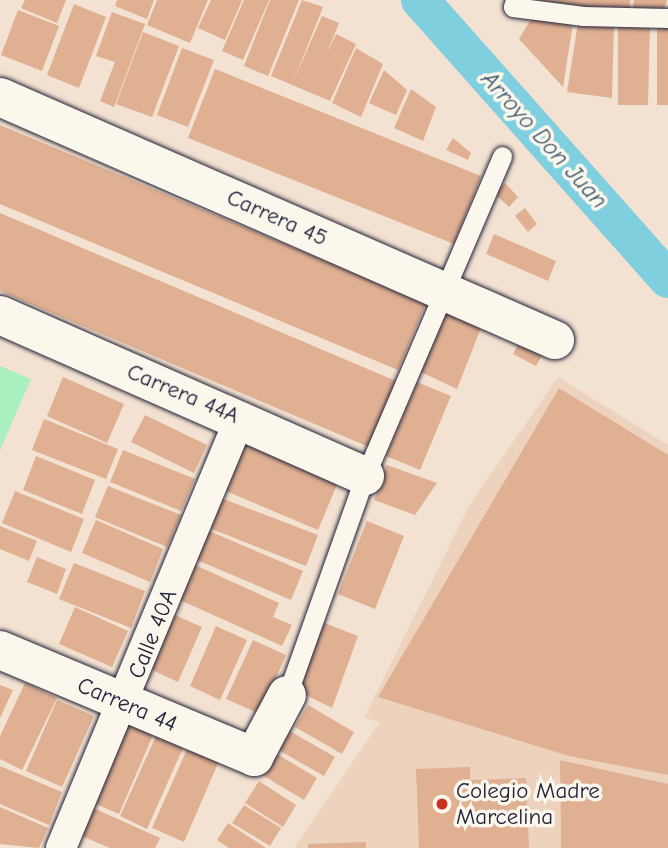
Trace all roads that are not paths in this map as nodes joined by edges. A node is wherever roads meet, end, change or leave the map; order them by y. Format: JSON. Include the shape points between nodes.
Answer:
{"nodes":[{"id":1,"x":514,"y":3,"type":"edge"},
{"id":2,"x":668,"y":18,"type":"edge"},
{"id":3,"x":0,"y":97,"type":"edge"},
{"id":4,"x":502,"y":156,"type":"dead end"},
{"id":5,"x":447,"y":292,"type":"junction"},
{"id":6,"x":0,"y":315,"type":"edge"},
{"id":7,"x":555,"y":340,"type":"dead end"},
{"id":8,"x":240,"y":419,"type":"junction"},
{"id":9,"x":365,"y":476,"type":"junction"},
{"id":10,"x":0,"y":650,"type":"edge"},
{"id":11,"x":287,"y":695,"type":"joint"},
{"id":12,"x":124,"y":705,"type":"junction"},
{"id":13,"x":61,"y":848,"type":"edge"}],
"edges":[{"from":1,"to":2,"type":"lane","via":[[583,16]]},
{"from":3,"to":5,"type":"street","name":"Carrera 45"},
{"from":4,"to":5,"type":"lane"},
{"from":5,"to":7,"type":"street","name":"Carrera 45"},
{"from":5,"to":9,"type":"lane"},
{"from":6,"to":8,"type":"street","name":"Carrera 44A"},
{"from":8,"to":9,"type":"street","name":"Carrera 44A"},
{"from":8,"to":12,"type":"street","name":"Calle 40A"},
{"from":9,"to":11,"type":"lane"},
{"from":10,"to":12,"type":"street","name":"Carrera 44"},
{"from":11,"to":12,"type":"street","name":"Carrera 44","via":[[254,757]]},
{"from":12,"to":13,"type":"street","name":"Calle 40A"}]}
